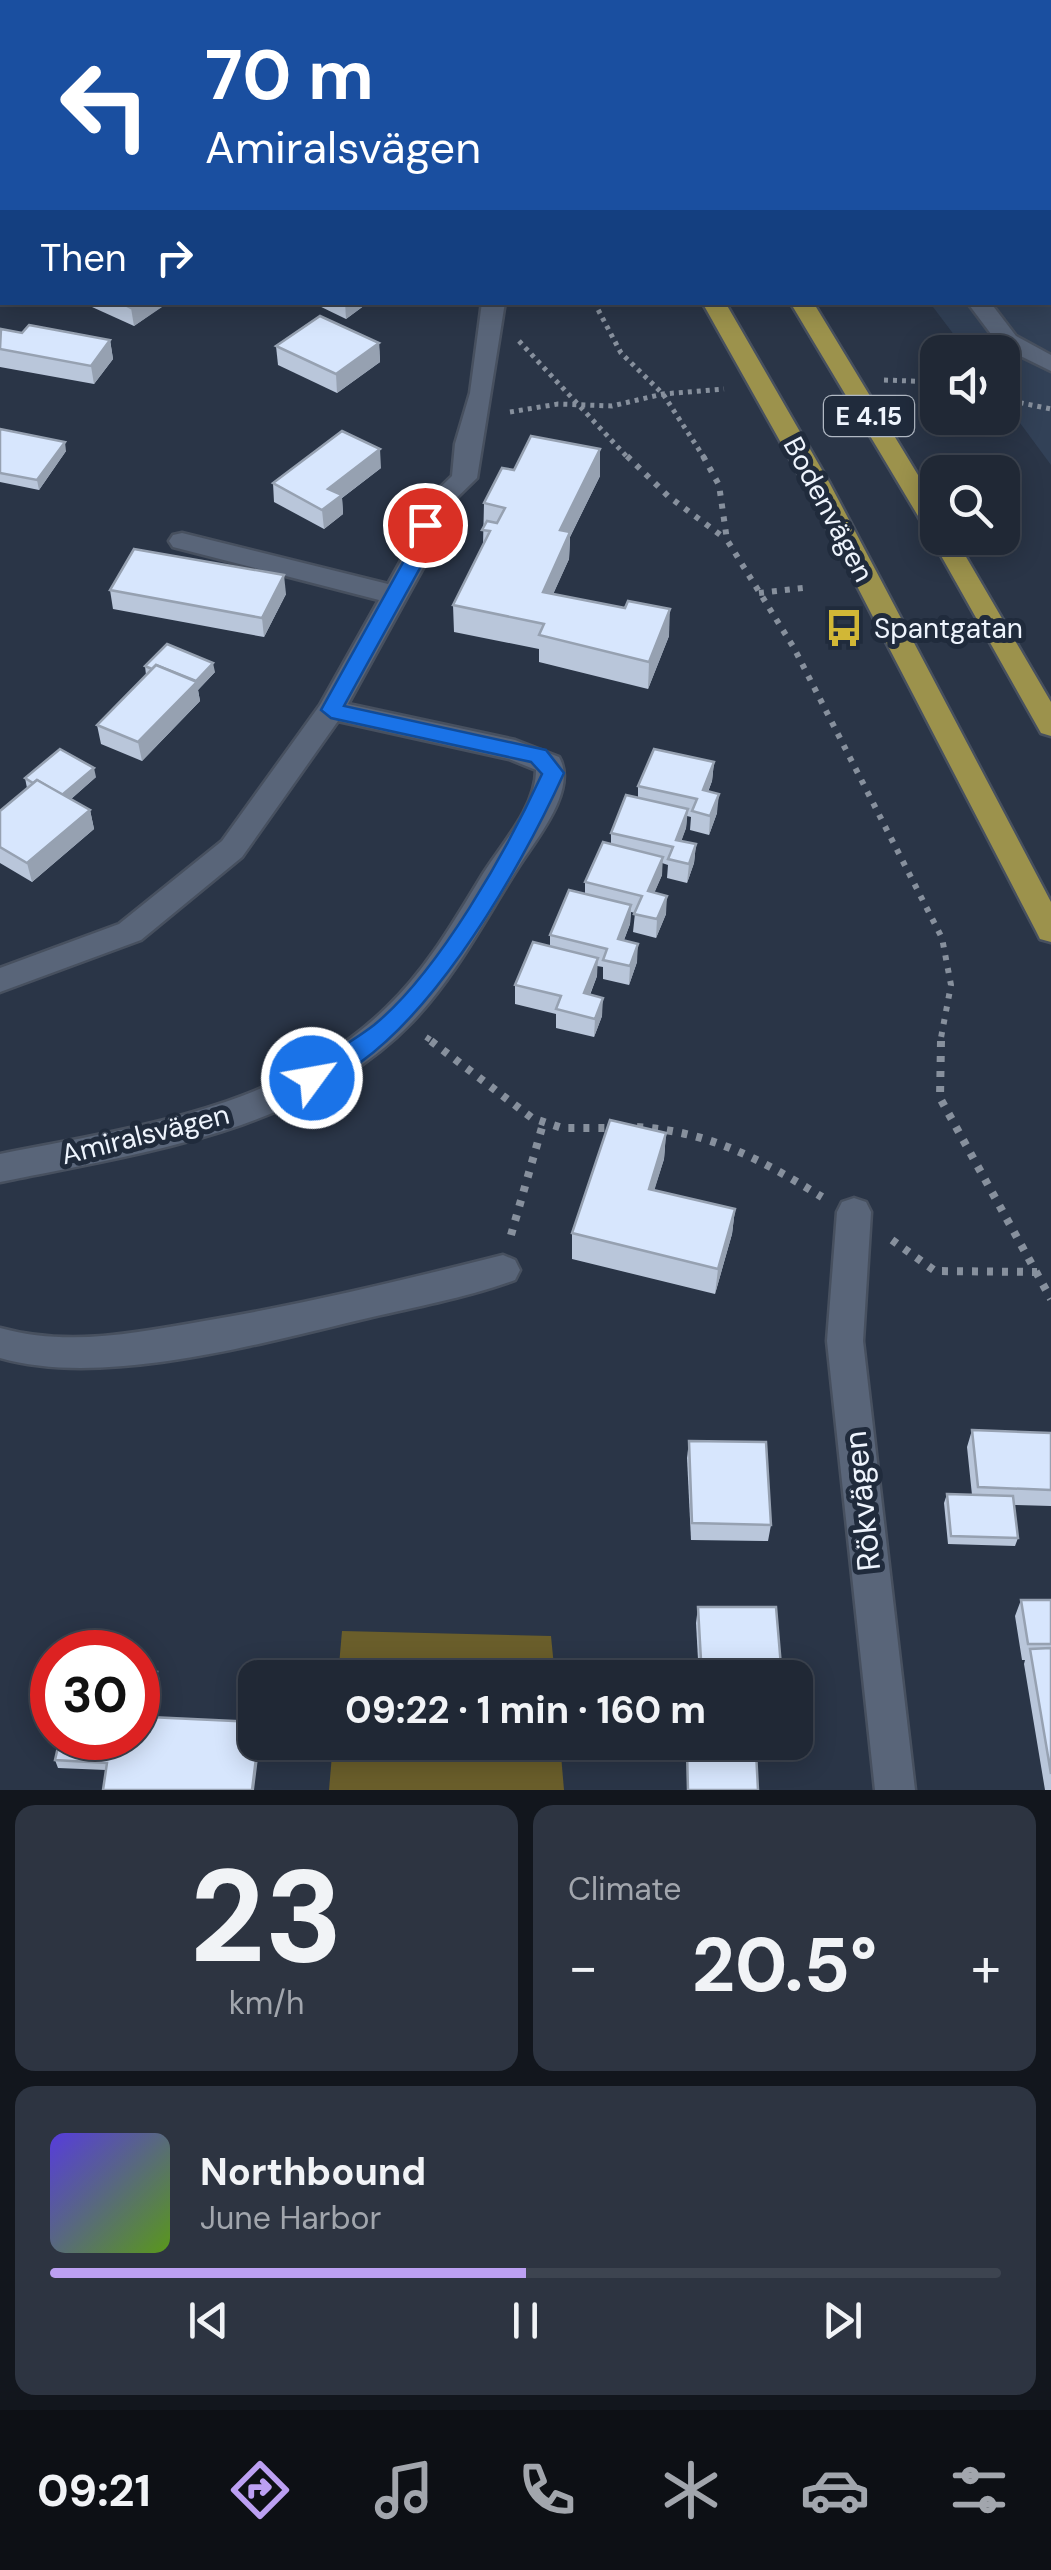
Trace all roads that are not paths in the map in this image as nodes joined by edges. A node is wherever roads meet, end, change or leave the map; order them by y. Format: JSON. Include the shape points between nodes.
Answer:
{"nodes":[{"id":1,"x":494,"y":305,"type":"edge"},
{"id":2,"x":716,"y":305,"type":"edge"},
{"id":3,"x":803,"y":305,"type":"edge"},
{"id":4,"x":980,"y":305,"type":"edge"},
{"id":5,"x":1051,"y":364,"type":"edge"},
{"id":6,"x":920,"y":500,"type":"edge"},
{"id":7,"x":182,"y":541,"type":"dead end"},
{"id":8,"x":952,"y":555,"type":"edge"},
{"id":9,"x":395,"y":595,"type":"junction"},
{"id":10,"x":331,"y":710,"type":"junction"},
{"id":11,"x":1051,"y":726,"type":"edge"},
{"id":12,"x":1051,"y":930,"type":"edge"},
{"id":13,"x":0,"y":980,"type":"edge"},
{"id":14,"x":0,"y":1168,"type":"edge"},
{"id":15,"x":854,"y":1212,"type":"road end"},
{"id":16,"x":503,"y":1270,"type":"road end"},
{"id":17,"x":0,"y":1343,"type":"edge"},
{"id":18,"x":895,"y":1790,"type":"edge"}],
"edges":[{"from":1,"to":9,"type":"street","via":[[464,478],[429,511],[426,539]]},
{"from":2,"to":12,"type":"main road","name":"Bodenvägen","number":"E 4.15"},
{"from":3,"to":6,"type":"main road","number":"E 4.15"},
{"from":4,"to":5,"type":"street","via":[[1008,341]]},
{"from":7,"to":9,"type":"street"},
{"from":8,"to":11,"type":"main road"},
{"from":9,"to":10,"type":"street"},
{"from":10,"to":13,"type":"street","via":[[232,849],[130,932]]},
{"from":10,"to":14,"type":"street","name":"Amiralsvägen","via":[[538,756],[553,773],[452,949],[396,1018],[312,1078],[227,1116]]},
{"from":15,"to":18,"type":"street","name":"Rökvägen","via":[[845,1340]]},
{"from":16,"to":17,"type":"street","via":[[301,1321],[115,1351],[64,1355]]}]}
